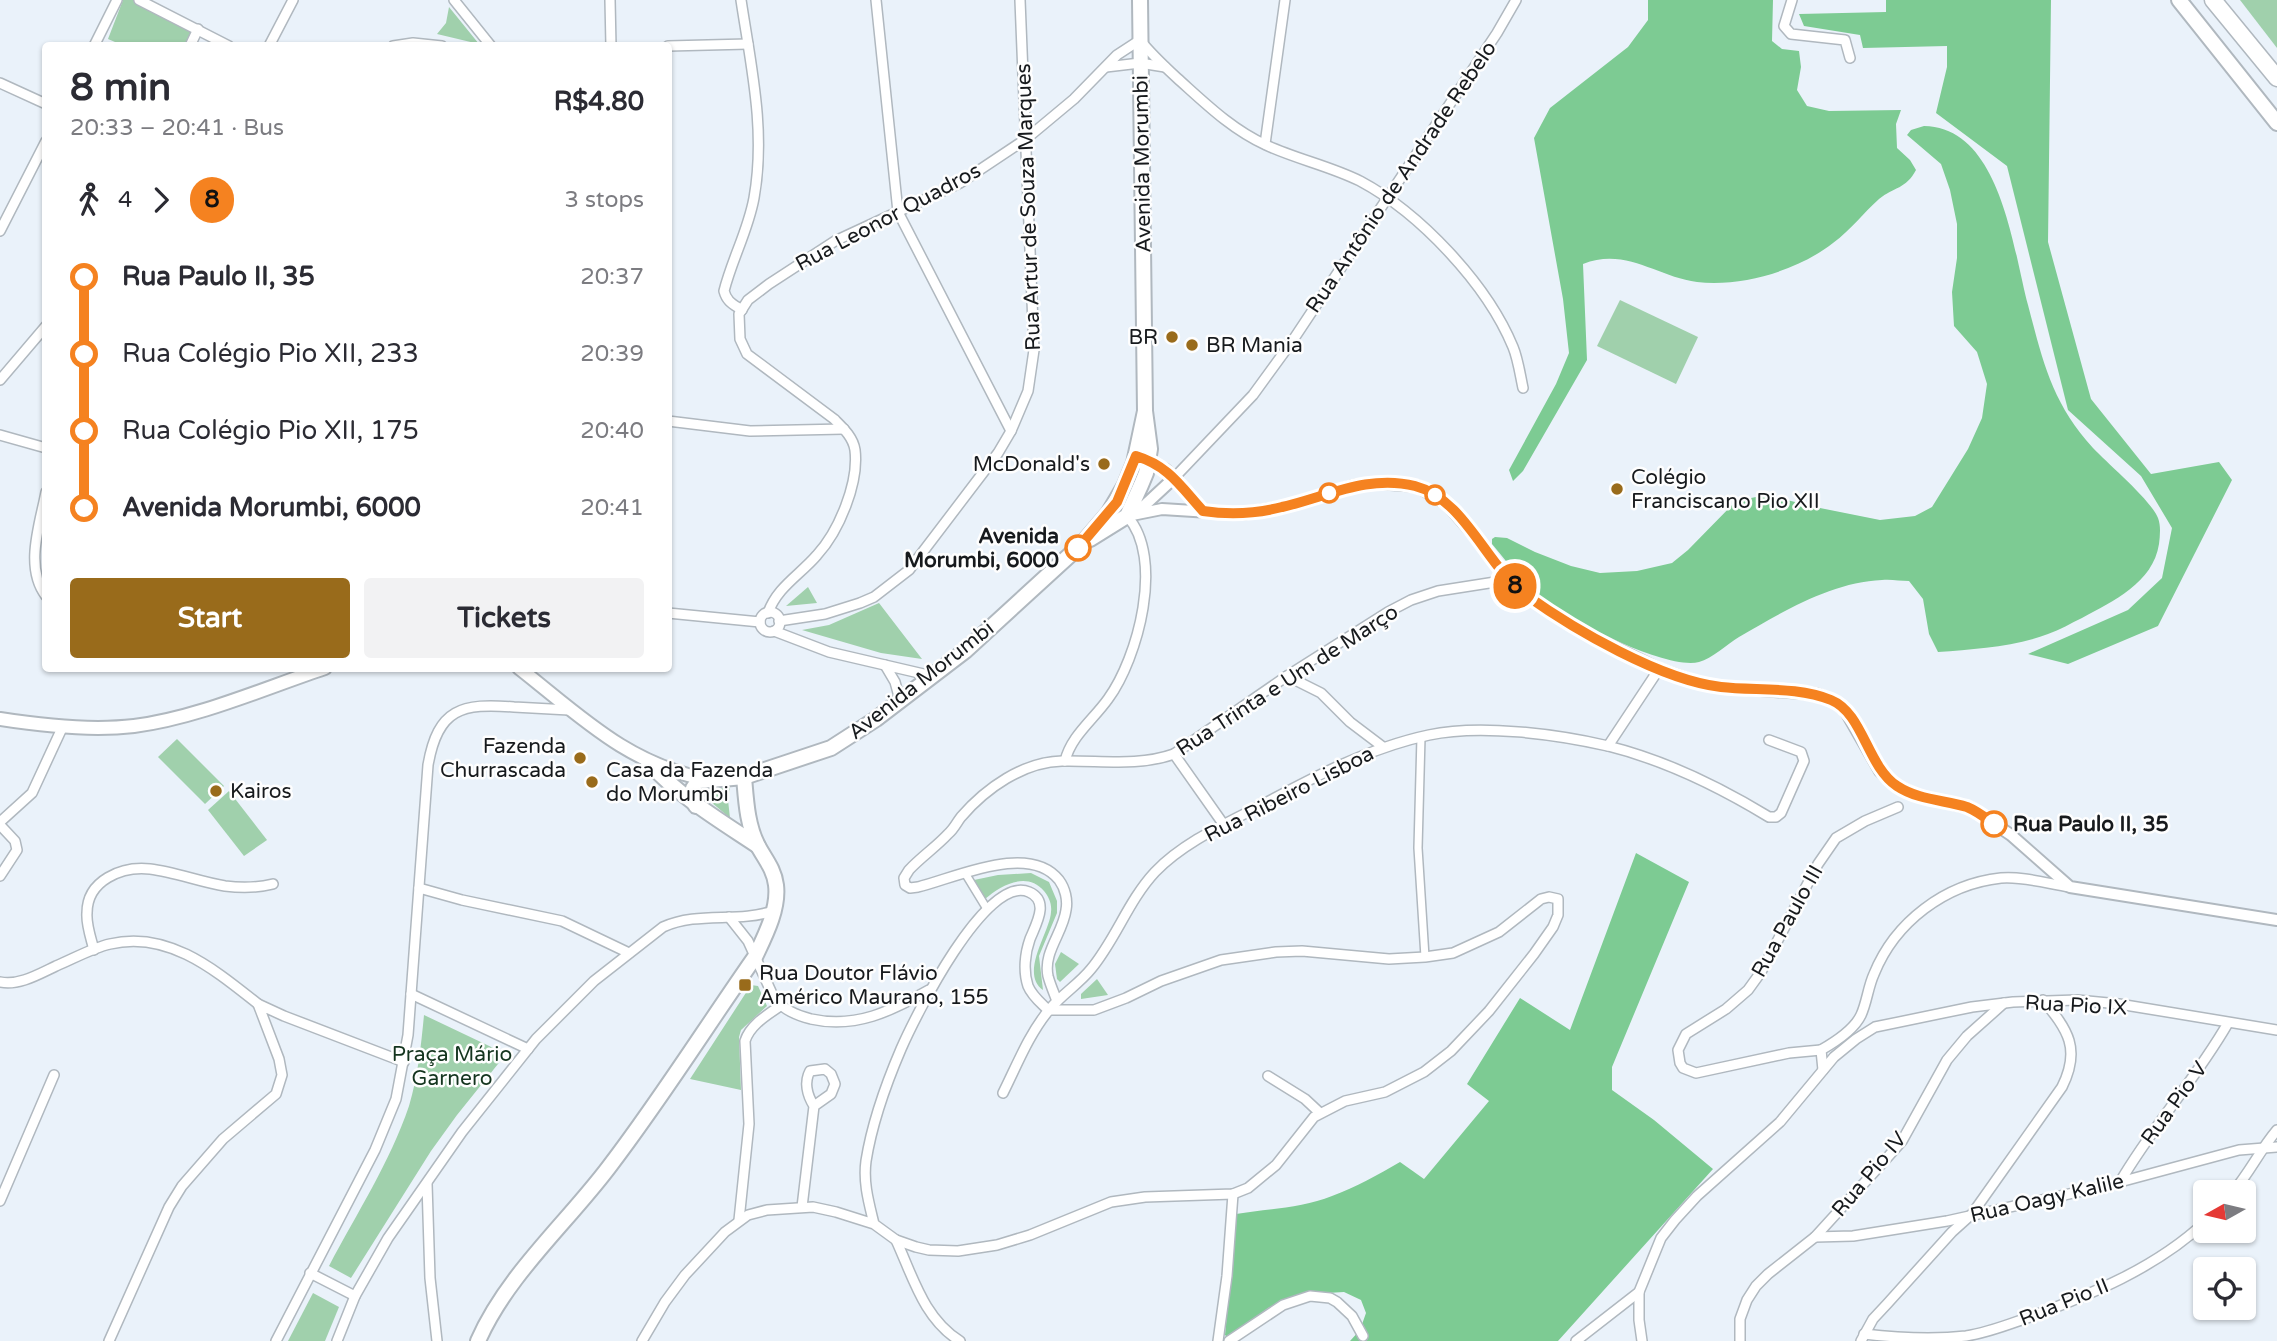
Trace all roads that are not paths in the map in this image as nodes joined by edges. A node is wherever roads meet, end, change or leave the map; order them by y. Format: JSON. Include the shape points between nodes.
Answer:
{"nodes":[{"id":1,"x":117,"y":0,"type":"edge"},
{"id":2,"x":139,"y":0,"type":"edge"},
{"id":3,"x":293,"y":0,"type":"edge"},
{"id":4,"x":454,"y":0,"type":"edge"},
{"id":5,"x":610,"y":0,"type":"edge"},
{"id":6,"x":741,"y":0,"type":"edge"},
{"id":7,"x":876,"y":0,"type":"edge"},
{"id":8,"x":1020,"y":0,"type":"edge"},
{"id":9,"x":1140,"y":0,"type":"edge"},
{"id":10,"x":1285,"y":0,"type":"edge"},
{"id":11,"x":1516,"y":0,"type":"edge"},
{"id":12,"x":1792,"y":0,"type":"edge"},
{"id":13,"x":2179,"y":0,"type":"edge"},
{"id":14,"x":2213,"y":0,"type":"edge"},
{"id":15,"x":198,"y":29,"type":"junction"},
{"id":16,"x":1140,"y":40,"type":"junction"},
{"id":17,"x":483,"y":41,"type":"edge"},
{"id":18,"x":96,"y":42,"type":"edge"},
{"id":19,"x":192,"y":42,"type":"edge"},
{"id":20,"x":222,"y":42,"type":"edge"},
{"id":21,"x":271,"y":42,"type":"edge"},
{"id":22,"x":611,"y":42,"type":"edge"},
{"id":23,"x":748,"y":44,"type":"junction"},
{"id":24,"x":672,"y":46,"type":"edge"},
{"id":25,"x":1850,"y":58,"type":"dead end"},
{"id":26,"x":1140,"y":63,"type":"junction"},
{"id":27,"x":1105,"y":67,"type":"junction"},
{"id":28,"x":1165,"y":67,"type":"junction"},
{"id":29,"x":2277,"y":78,"type":"edge"},
{"id":30,"x":0,"y":82,"type":"edge"},
{"id":31,"x":42,"y":102,"type":"edge"},
{"id":32,"x":2277,"y":123,"type":"edge"},
{"id":33,"x":1026,"y":139,"type":"junction"},
{"id":34,"x":1265,"y":144,"type":"junction"},
{"id":35,"x":42,"y":149,"type":"edge"},
{"id":36,"x":1387,"y":197,"type":"junction"},
{"id":37,"x":898,"y":212,"type":"junction"},
{"id":38,"x":0,"y":231,"type":"edge"},
{"id":39,"x":742,"y":310,"type":"junction"},
{"id":40,"x":42,"y":331,"type":"edge"},
{"id":41,"x":0,"y":380,"type":"edge"},
{"id":42,"x":1522,"y":388,"type":"dead end"},
{"id":43,"x":672,"y":421,"type":"edge"},
{"id":44,"x":844,"y":429,"type":"junction"},
{"id":45,"x":1011,"y":431,"type":"junction"},
{"id":46,"x":0,"y":435,"type":"edge"},
{"id":47,"x":42,"y":447,"type":"edge"},
{"id":48,"x":1140,"y":460,"type":"junction"},
{"id":49,"x":1174,"y":478,"type":"junction"},
{"id":50,"x":1203,"y":511,"type":"junction"},
{"id":51,"x":1127,"y":516,"type":"junction"},
{"id":52,"x":42,"y":518,"type":"edge"},
{"id":53,"x":1083,"y":543,"type":"junction"},
{"id":54,"x":1508,"y":580,"type":"junction"},
{"id":55,"x":42,"y":590,"type":"edge"},
{"id":56,"x":672,"y":613,"type":"edge"},
{"id":57,"x":768,"y":613,"type":"junction"},
{"id":58,"x":779,"y":621,"type":"junction"},
{"id":59,"x":760,"y":622,"type":"junction"},
{"id":60,"x":774,"y":631,"type":"junction"},
{"id":61,"x":885,"y":665,"type":"junction"},
{"id":62,"x":1659,"y":670,"type":"junction"},
{"id":63,"x":313,"y":672,"type":"edge"},
{"id":64,"x":524,"y":672,"type":"edge"},
{"id":65,"x":932,"y":676,"type":"junction"},
{"id":66,"x":1287,"y":676,"type":"junction"},
{"id":67,"x":900,"y":700,"type":"junction"},
{"id":68,"x":569,"y":710,"type":"junction"},
{"id":69,"x":0,"y":719,"type":"edge"},
{"id":70,"x":62,"y":726,"type":"junction"},
{"id":71,"x":1421,"y":737,"type":"junction"},
{"id":72,"x":1769,"y":740,"type":"dead end"},
{"id":73,"x":1608,"y":746,"type":"junction"},
{"id":74,"x":1384,"y":747,"type":"junction"},
{"id":75,"x":1174,"y":754,"type":"junction"},
{"id":76,"x":1065,"y":761,"type":"junction"},
{"id":77,"x":648,"y":762,"type":"junction"},
{"id":78,"x":744,"y":777,"type":"junction"},
{"id":79,"x":705,"y":779,"type":"junction"},
{"id":80,"x":696,"y":806,"type":"junction"},
{"id":81,"x":1898,"y":807,"type":"dead end"},
{"id":82,"x":750,"y":821,"type":"junction"},
{"id":83,"x":0,"y":823,"type":"edge"},
{"id":84,"x":1224,"y":825,"type":"junction"},
{"id":85,"x":734,"y":830,"type":"junction"},
{"id":86,"x":758,"y":846,"type":"junction"},
{"id":87,"x":965,"y":873,"type":"junction"},
{"id":88,"x":0,"y":876,"type":"edge"},
{"id":89,"x":273,"y":884,"type":"dead end"},
{"id":90,"x":2070,"y":887,"type":"junction"},
{"id":91,"x":419,"y":888,"type":"junction"},
{"id":92,"x":987,"y":909,"type":"junction"},
{"id":93,"x":773,"y":911,"type":"junction"},
{"id":94,"x":729,"y":917,"type":"junction"},
{"id":95,"x":2277,"y":920,"type":"edge"},
{"id":96,"x":94,"y":950,"type":"junction"},
{"id":97,"x":629,"y":953,"type":"junction"},
{"id":98,"x":755,"y":957,"type":"junction"},
{"id":99,"x":1425,"y":957,"type":"junction"},
{"id":100,"x":0,"y":982,"type":"edge"},
{"id":101,"x":931,"y":989,"type":"junction"},
{"id":102,"x":411,"y":994,"type":"junction"},
{"id":103,"x":2043,"y":1000,"type":"junction"},
{"id":104,"x":1057,"y":1001,"type":"junction"},
{"id":105,"x":2004,"y":1003,"type":"junction"},
{"id":106,"x":258,"y":1004,"type":"junction"},
{"id":107,"x":780,"y":1006,"type":"junction"},
{"id":108,"x":1048,"y":1010,"type":"junction"},
{"id":109,"x":1860,"y":1017,"type":"junction"},
{"id":110,"x":2228,"y":1023,"type":"junction"},
{"id":111,"x":1875,"y":1027,"type":"junction"},
{"id":112,"x":2277,"y":1030,"type":"edge"},
{"id":113,"x":528,"y":1049,"type":"junction"},
{"id":114,"x":1821,"y":1050,"type":"junction"},
{"id":115,"x":404,"y":1062,"type":"junction"},
{"id":116,"x":1823,"y":1070,"type":"junction"},
{"id":117,"x":54,"y":1075,"type":"dead end"},
{"id":118,"x":1268,"y":1076,"type":"dead end"},
{"id":119,"x":1003,"y":1093,"type":"dead end"},
{"id":120,"x":814,"y":1106,"type":"dead end"},
{"id":121,"x":1320,"y":1113,"type":"junction"},
{"id":122,"x":2277,"y":1130,"type":"edge"},
{"id":123,"x":2262,"y":1147,"type":"junction"},
{"id":124,"x":2277,"y":1147,"type":"edge"},
{"id":125,"x":2242,"y":1180,"type":"edge"},
{"id":126,"x":2120,"y":1182,"type":"junction"},
{"id":127,"x":426,"y":1183,"type":"junction"},
{"id":128,"x":1233,"y":1194,"type":"junction"},
{"id":129,"x":0,"y":1202,"type":"edge"},
{"id":130,"x":802,"y":1207,"type":"junction"},
{"id":131,"x":1972,"y":1214,"type":"junction"},
{"id":132,"x":739,"y":1220,"type":"junction"},
{"id":133,"x":874,"y":1224,"type":"junction"},
{"id":134,"x":2193,"y":1233,"type":"edge"},
{"id":135,"x":1815,"y":1237,"type":"junction"},
{"id":136,"x":896,"y":1240,"type":"junction"},
{"id":137,"x":310,"y":1273,"type":"junction"},
{"id":138,"x":1639,"y":1292,"type":"junction"},
{"id":139,"x":355,"y":1296,"type":"junction"},
{"id":140,"x":1863,"y":1338,"type":"edge"},
{"id":141,"x":1364,"y":1339,"type":"edge"},
{"id":142,"x":109,"y":1341,"type":"edge"},
{"id":143,"x":276,"y":1341,"type":"edge"},
{"id":144,"x":337,"y":1341,"type":"edge"},
{"id":145,"x":437,"y":1341,"type":"edge"},
{"id":146,"x":478,"y":1341,"type":"edge"},
{"id":147,"x":642,"y":1341,"type":"edge"},
{"id":148,"x":960,"y":1341,"type":"edge"},
{"id":149,"x":1218,"y":1341,"type":"edge"},
{"id":150,"x":1229,"y":1341,"type":"edge"},
{"id":151,"x":1576,"y":1341,"type":"edge"},
{"id":152,"x":1642,"y":1341,"type":"edge"},
{"id":153,"x":1740,"y":1341,"type":"edge"}],
"edges":[{"from":1,"to":18,"type":"street"},
{"from":2,"to":15,"type":"street"},
{"from":3,"to":21,"type":"street"},
{"from":4,"to":17,"type":"street"},
{"from":5,"to":22,"type":"street"},
{"from":6,"to":23,"type":"street"},
{"from":7,"to":37,"type":"street"},
{"from":8,"to":33,"type":"street","name":"Rua Artur de Souza Marques"},
{"from":9,"to":16,"type":"main road","name":"Avenida Morumbi"},
{"from":10,"to":34,"type":"street"},
{"from":11,"to":36,"type":"street","name":"Rua Antônio de Andrade Rebelo"},
{"from":12,"to":25,"type":"street","via":[[1784,26],[1787,31],[1845,40]]},
{"from":13,"to":32,"type":"main road"},
{"from":14,"to":29,"type":"highway"},
{"from":15,"to":19,"type":"street"},
{"from":15,"to":20,"type":"street"},
{"from":16,"to":26,"type":"main road","name":"Avenida Morumbi"},
{"from":16,"to":27,"type":"street","name":"Rua Leonor Quadros"},
{"from":16,"to":28,"type":"street"},
{"from":23,"to":24,"type":"street"},
{"from":23,"to":39,"type":"street","via":[[759,152],[747,227],[724,291]]},
{"from":26,"to":27,"type":"street"},
{"from":26,"to":28,"type":"street"},
{"from":26,"to":48,"type":"main road","name":"Avenida Morumbi","via":[[1145,411]]},
{"from":27,"to":33,"type":"street","name":"Rua Leonor Quadros"},
{"from":28,"to":34,"type":"street","via":[[1230,124]]},
{"from":30,"to":31,"type":"street"},
{"from":33,"to":37,"type":"street","name":"Rua Leonor Quadros","via":[[960,183]]},
{"from":33,"to":45,"type":"street","name":"Rua Artur de Souza Marques","via":[[1034,351],[1028,391]]},
{"from":34,"to":36,"type":"street","via":[[1357,180]]},
{"from":35,"to":38,"type":"street"},
{"from":36,"to":42,"type":"street","via":[[1425,228],[1473,281],[1513,347]]},
{"from":36,"to":49,"type":"street","name":"Rua Antônio de Andrade Rebelo","via":[[1253,395]]},
{"from":37,"to":39,"type":"street","name":"Rua Leonor Quadros","via":[[835,241],[788,270],[748,300]]},
{"from":37,"to":45,"type":"street"},
{"from":39,"to":44,"type":"street","via":[[740,340],[747,355]]},
{"from":40,"to":41,"type":"street"},
{"from":43,"to":44,"type":"street","via":[[750,431]]},
{"from":44,"to":57,"type":"street","via":[[855,450],[842,515],[817,556],[780,591]]},
{"from":45,"to":58,"type":"street","name":"Rua Artur de Souza Marques","via":[[909,570],[860,603]]},
{"from":46,"to":47,"type":"street"},
{"from":48,"to":49,"type":"street"},
{"from":48,"to":51,"type":"main road","via":[[1123,501]]},
{"from":48,"to":53,"type":"main road","name":"Avenida Morumbi","via":[[1117,502]]},
{"from":49,"to":50,"type":"street"},
{"from":49,"to":51,"type":"street"},
{"from":50,"to":51,"type":"street","via":[[1162,509]]},
{"from":50,"to":54,"type":"street","via":[[1262,511],[1377,483],[1417,486],[1447,503]]},
{"from":51,"to":53,"type":"main road","name":"Avenida Morumbi"},
{"from":51,"to":76,"type":"street","via":[[1141,540],[1145,583],[1141,623],[1125,673],[1070,746]]},
{"from":52,"to":55,"type":"street","via":[[34,570]]},
{"from":53,"to":65,"type":"main road","name":"Avenida Morumbi"},
{"from":54,"to":62,"type":"street","via":[[1583,632]]},
{"from":54,"to":66,"type":"street","name":"Rua Trinta e Um de Março","via":[[1411,600]]},
{"from":56,"to":59,"type":"street"},
{"from":57,"to":58,"type":"street","via":[[777,615]]},
{"from":57,"to":59,"type":"street"},
{"from":58,"to":60,"type":"street"},
{"from":59,"to":60,"type":"street","via":[[763,630]]},
{"from":60,"to":61,"type":"street","via":[[829,652]]},
{"from":61,"to":65,"type":"street"},
{"from":61,"to":67,"type":"street"},
{"from":62,"to":73,"type":"street"},
{"from":62,"to":90,"type":"street","via":[[1720,687],[1816,694],[1835,701],[1845,710],[1880,771],[1897,786],[1918,796],[1971,808],[2011,835]]},
{"from":63,"to":70,"type":"main road","via":[[160,721],[104,728]]},
{"from":64,"to":68,"type":"main road","name":"Avenida Morumbi"},
{"from":65,"to":67,"type":"main road","name":"Avenida Morumbi"},
{"from":66,"to":74,"type":"street","via":[[1321,693]]},
{"from":66,"to":75,"type":"street","name":"Rua Trinta e Um de Março"},
{"from":67,"to":78,"type":"main road","name":"Avenida Morumbi","via":[[831,748]]},
{"from":68,"to":77,"type":"main road","name":"Avenida Morumbi"},
{"from":68,"to":91,"type":"street","via":[[482,705],[447,720],[432,745],[428,765]]},
{"from":69,"to":70,"type":"main road"},
{"from":70,"to":83,"type":"street","via":[[32,793]]},
{"from":71,"to":73,"type":"street","name":"Rua Ribeiro Lisboa","via":[[1467,730]]},
{"from":71,"to":74,"type":"street","name":"Rua Ribeiro Lisboa"},
{"from":71,"to":99,"type":"street","via":[[1418,848]]},
{"from":72,"to":73,"type":"street","name":"Rua Ribeiro Lisboa","via":[[1801,752],[1804,761],[1776,817],[1661,762]]},
{"from":74,"to":84,"type":"street","name":"Rua Ribeiro Lisboa"},
{"from":75,"to":76,"type":"street","name":"Rua Trinta e Um de Março","via":[[1123,763]]},
{"from":75,"to":84,"type":"street"},
{"from":76,"to":87,"type":"street","name":"Rua Trinta e Um de Março","via":[[1033,766],[1002,782],[961,816],[904,881],[907,887],[918,887]]},
{"from":77,"to":79,"type":"main road","name":"Avenida Morumbi"},
{"from":77,"to":80,"type":"main road"},
{"from":78,"to":79,"type":"main road","name":"Avenida Morumbi"},
{"from":78,"to":82,"type":"main road"},
{"from":79,"to":80,"type":"main road","via":[[692,790]]},
{"from":80,"to":85,"type":"main road"},
{"from":81,"to":114,"type":"street","name":"Rua Paulo III","via":[[1836,838],[1755,981],[1726,1009],[1686,1034],[1678,1050],[1679,1063],[1696,1073],[1789,1052]]},
{"from":82,"to":85,"type":"main road"},
{"from":82,"to":86,"type":"main road"},
{"from":83,"to":88,"type":"street","via":[[18,850]]},
{"from":84,"to":104,"type":"street","name":"Rua Ribeiro Lisboa","via":[[1155,872],[1090,971]]},
{"from":85,"to":86,"type":"main road"},
{"from":86,"to":93,"type":"main road","via":[[776,886]]},
{"from":87,"to":92,"type":"street"},
{"from":87,"to":104,"type":"street","name":"Rua Trinta e Um de Março","via":[[1027,863],[1044,867],[1058,878],[1066,911],[1047,967]]},
{"from":89,"to":96,"type":"street","via":[[241,887],[152,869],[119,872],[94,888],[87,906]]},
{"from":90,"to":95,"type":"street"},
{"from":90,"to":109,"type":"street","via":[[2003,878],[1954,891],[1922,910],[1892,941],[1874,973]]},
{"from":91,"to":97,"type":"street","via":[[562,921]]},
{"from":91,"to":102,"type":"street"},
{"from":92,"to":101,"type":"street"},
{"from":92,"to":108,"type":"street","via":[[1009,892],[1036,895],[1040,915],[1027,951],[1026,973],[1030,989]]},
{"from":93,"to":94,"type":"street"},
{"from":93,"to":98,"type":"main road"},
{"from":94,"to":97,"type":"street","via":[[673,923]]},
{"from":94,"to":98,"type":"street"},
{"from":96,"to":100,"type":"street","via":[[21,981]]},
{"from":96,"to":106,"type":"street","via":[[133,941],[162,943],[220,974]]},
{"from":97,"to":113,"type":"street","via":[[594,981]]},
{"from":98,"to":107,"type":"street"},
{"from":98,"to":146,"type":"main road","via":[[673,1080],[608,1170],[515,1281]]},
{"from":99,"to":108,"type":"street","via":[[1389,959],[1302,951],[1249,956],[1202,965],[1094,1010]]},
{"from":99,"to":121,"type":"street","via":[[1469,947],[1505,928],[1541,900],[1558,900],[1553,927],[1534,954],[1451,1051],[1424,1072],[1385,1092],[1345,1101]]},
{"from":101,"to":107,"type":"street","via":[[894,1009],[845,1023],[808,1018]]},
{"from":101,"to":133,"type":"street","via":[[890,1077],[866,1159],[865,1181]]},
{"from":102,"to":113,"type":"street"},
{"from":102,"to":115,"type":"street"},
{"from":103,"to":105,"type":"street","name":"Rua Pio IX"},
{"from":103,"to":110,"type":"street","name":"Rua Pio IX","via":[[2119,1004]]},
{"from":103,"to":131,"type":"street","via":[[2068,1037],[2071,1066],[2062,1087]]},
{"from":104,"to":108,"type":"street","name":"Rua Ribeiro Lisboa"},
{"from":105,"to":111,"type":"street","name":"Rua Pio IX"},
{"from":105,"to":135,"type":"street","name":"Rua Pio IV","via":[[1966,1036],[1938,1074],[1902,1141]]},
{"from":106,"to":115,"type":"street"},
{"from":106,"to":142,"type":"street","via":[[279,1059],[282,1075],[276,1094],[223,1139],[182,1186]]},
{"from":107,"to":132,"type":"street","via":[[747,1034],[745,1041],[749,1124]]},
{"from":108,"to":119,"type":"street","name":"Rua Ribeiro Lisboa"},
{"from":109,"to":111,"type":"street"},
{"from":109,"to":114,"type":"street"},
{"from":110,"to":112,"type":"street","name":"Rua Pio IX"},
{"from":110,"to":126,"type":"street","name":"Rua Pio V"},
{"from":111,"to":116,"type":"street","name":"Rua Pio IX"},
{"from":113,"to":127,"type":"street"},
{"from":114,"to":116,"type":"street"},
{"from":115,"to":137,"type":"street","via":[[388,1123]]},
{"from":116,"to":138,"type":"street","name":"Rua Pio IX","via":[[1780,1122],[1675,1220],[1661,1238]]},
{"from":117,"to":129,"type":"street"},
{"from":118,"to":121,"type":"street"},
{"from":120,"to":130,"type":"street"},
{"from":121,"to":128,"type":"street","via":[[1276,1166]]},
{"from":122,"to":123,"type":"street"},
{"from":123,"to":124,"type":"street","name":"Rua Oagy Kalile"},
{"from":123,"to":125,"type":"street"},
{"from":123,"to":126,"type":"street","name":"Rua Oagy Kalile"},
{"from":126,"to":131,"type":"street","name":"Rua Oagy Kalile"},
{"from":127,"to":139,"type":"street"},
{"from":127,"to":145,"type":"street"},
{"from":128,"to":136,"type":"street","via":[[1111,1202],[1030,1235],[973,1250],[929,1250]]},
{"from":128,"to":149,"type":"street"},
{"from":130,"to":132,"type":"street","via":[[767,1210]]},
{"from":130,"to":133,"type":"street"},
{"from":131,"to":135,"type":"street","name":"Rua Oagy Kalile","via":[[1853,1236]]},
{"from":131,"to":140,"type":"street","via":[[1873,1319]]},
{"from":132,"to":147,"type":"street","via":[[685,1275]]},
{"from":133,"to":136,"type":"street"},
{"from":134,"to":140,"type":"street","name":"Rua Pio II","via":[[2122,1277],[1995,1329],[1911,1339]]},
{"from":135,"to":153,"type":"street","name":"Rua Pio IV","via":[[1756,1286],[1741,1319]]},
{"from":136,"to":148,"type":"street","via":[[928,1311]]},
{"from":137,"to":139,"type":"street"},
{"from":137,"to":143,"type":"street"},
{"from":138,"to":151,"type":"street"},
{"from":138,"to":152,"type":"street"},
{"from":139,"to":144,"type":"street"},
{"from":141,"to":150,"type":"street","via":[[1345,1308],[1330,1298],[1310,1296],[1283,1305]]}]}
